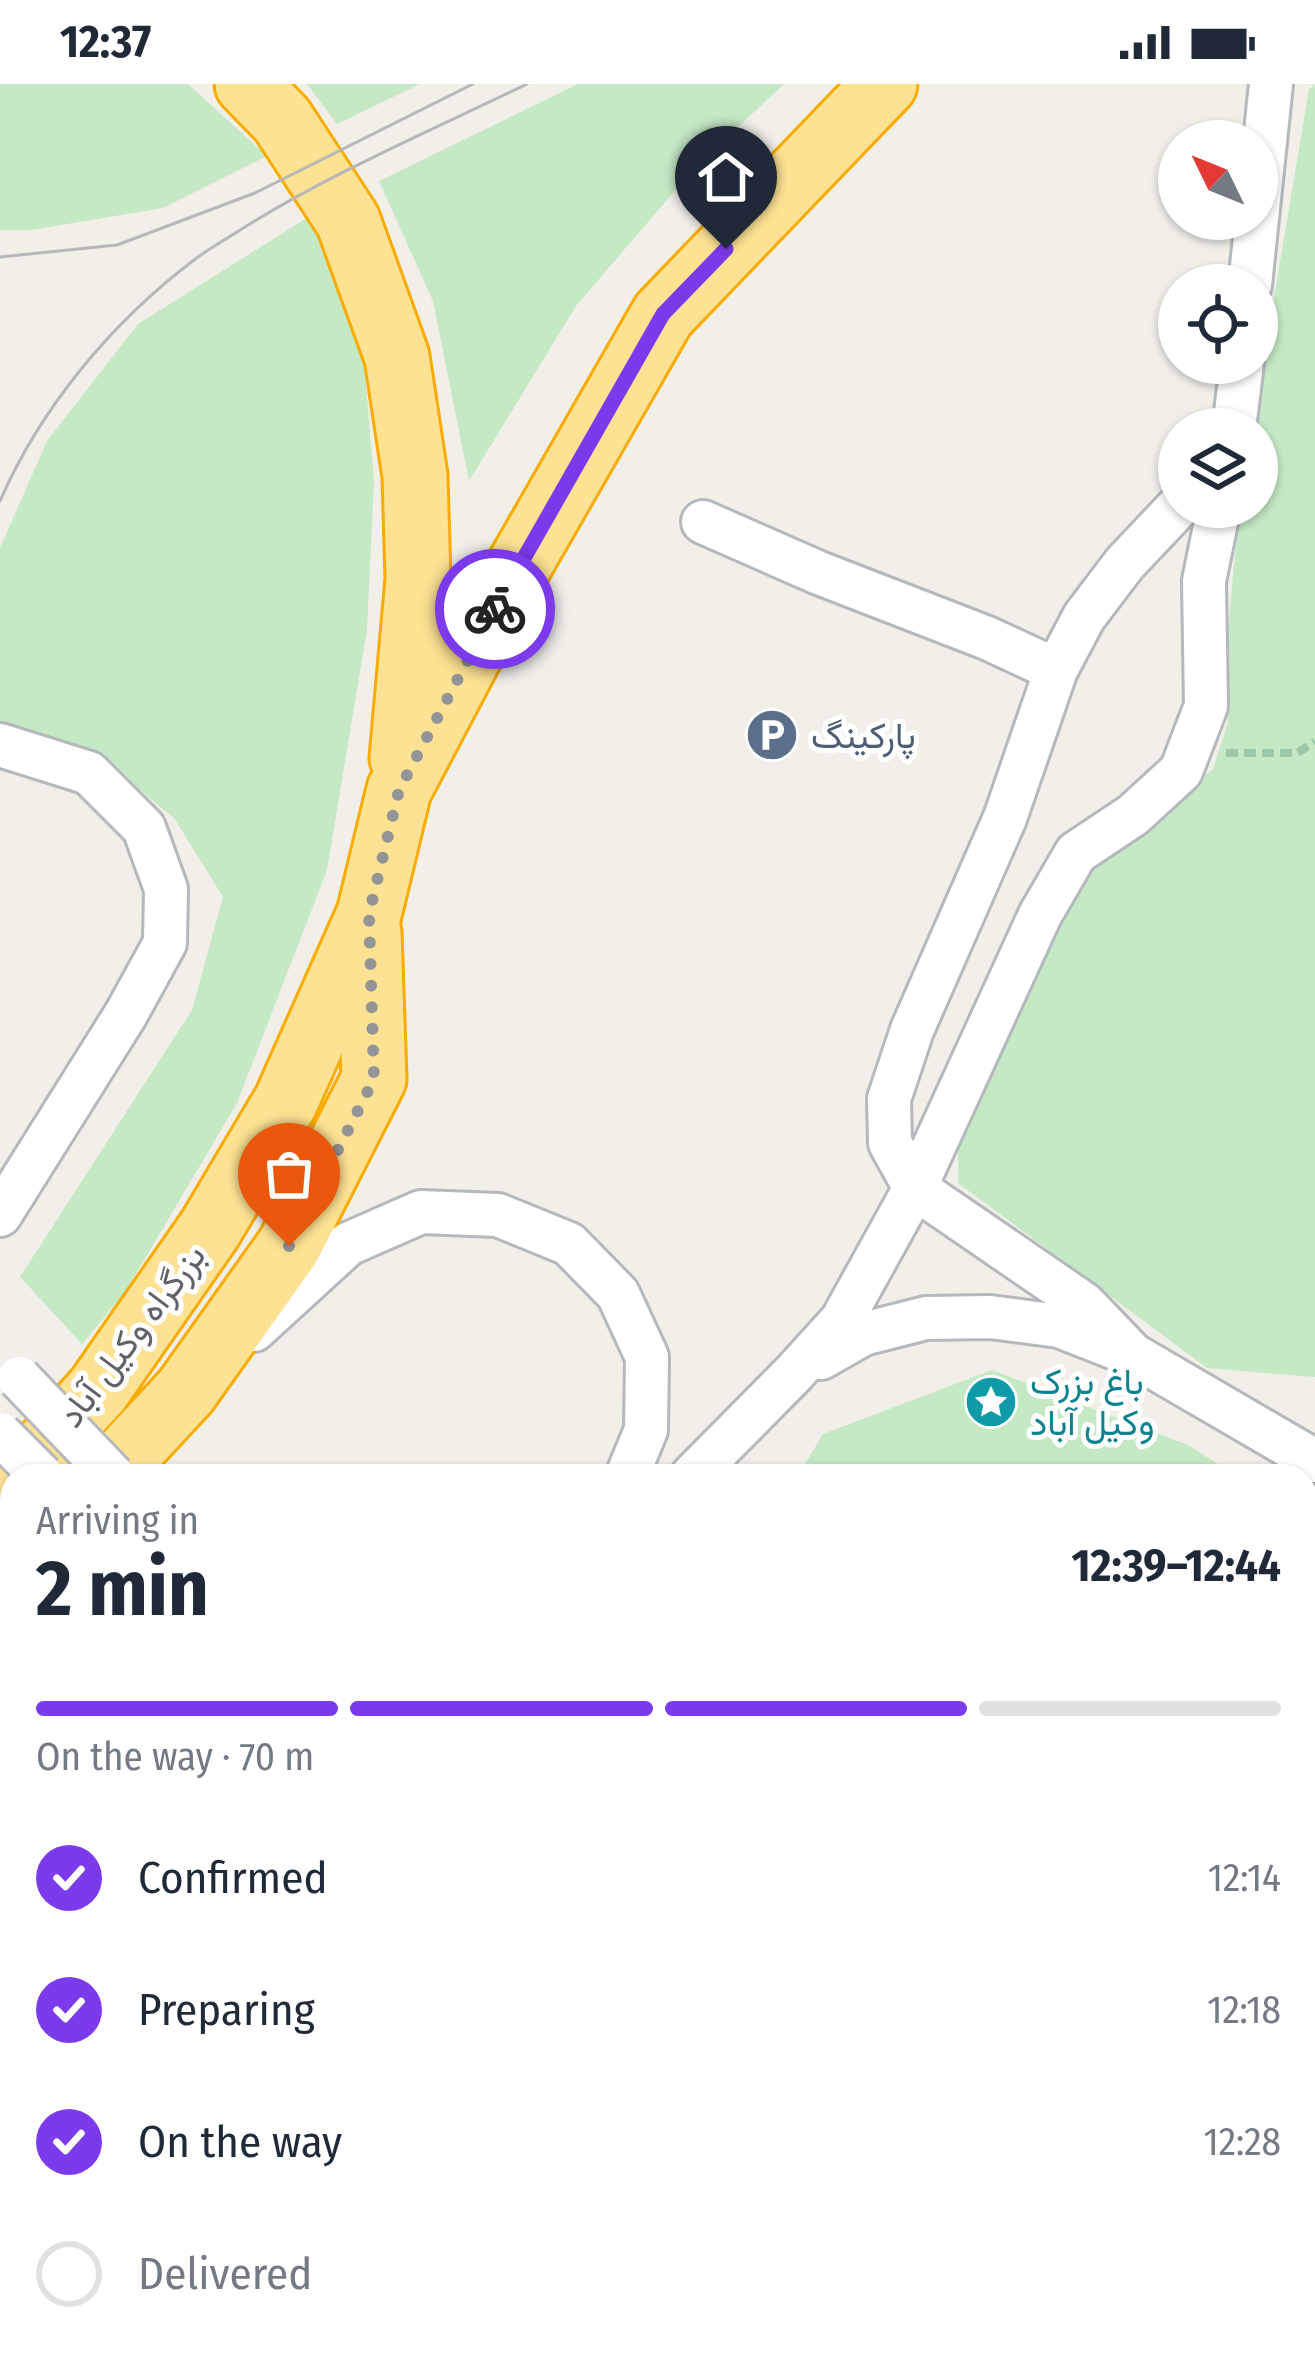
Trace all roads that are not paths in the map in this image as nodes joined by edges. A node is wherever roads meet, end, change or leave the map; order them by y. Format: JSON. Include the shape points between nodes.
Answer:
{"nodes":[{"id":1,"x":247,"y":84,"type":"edge"},
{"id":2,"x":885,"y":84,"type":"edge"},
{"id":3,"x":1271,"y":84,"type":"edge"},
{"id":4,"x":1252,"y":264,"type":"edge"},
{"id":5,"x":704,"y":522,"type":"dead end"},
{"id":6,"x":1158,"y":528,"type":"edge"},
{"id":7,"x":1215,"y":528,"type":"edge"},
{"id":8,"x":1125,"y":563,"type":"junction"},
{"id":9,"x":1204,"y":581,"type":"junction"},
{"id":10,"x":1055,"y":670,"type":"junction"},
{"id":11,"x":0,"y":745,"type":"edge"},
{"id":12,"x":399,"y":790,"type":"junction"},
{"id":13,"x":369,"y":914,"type":"junction"},
{"id":14,"x":915,"y":1188,"type":"junction"},
{"id":15,"x":0,"y":1215,"type":"edge"},
{"id":16,"x":1133,"y":1354,"type":"junction"},
{"id":17,"x":9,"y":1368,"type":"edge"},
{"id":18,"x":794,"y":1373,"type":"junction"},
{"id":19,"x":186,"y":1391,"type":"junction"},
{"id":20,"x":0,"y":1434,"type":"edge"},
{"id":21,"x":1315,"y":1461,"type":"edge"},
{"id":22,"x":30,"y":1464,"type":"edge"},
{"id":23,"x":30,"y":1464,"type":"edge"},
{"id":24,"x":99,"y":1464,"type":"edge"},
{"id":25,"x":121,"y":1464,"type":"edge"},
{"id":26,"x":632,"y":1464,"type":"edge"},
{"id":27,"x":704,"y":1464,"type":"edge"}],
"edges":[{"from":1,"to":12,"type":"highway","via":[[283,120],[348,220],[397,357],[415,476],[418,579]]},
{"from":2,"to":12,"type":"highway","name":"بزرگراه وکیل آباد","via":[[663,314]]},
{"from":3,"to":4,"type":"street"},
{"from":5,"to":10,"type":"street"},
{"from":6,"to":8,"type":"street"},
{"from":7,"to":9,"type":"street"},
{"from":8,"to":9,"type":"street","via":[[1171,551]]},
{"from":8,"to":10,"type":"street"},
{"from":9,"to":14,"type":"street","via":[[1206,706],[1181,771],[1076,853]]},
{"from":10,"to":14,"type":"street","via":[[1005,818],[890,1099],[890,1143]]},
{"from":11,"to":15,"type":"street","via":[[89,772],[144,828],[166,889],[165,943]]},
{"from":12,"to":13,"type":"highway","name":"بزرگراه وکیل آباد"},
{"from":13,"to":19,"type":"highway","via":[[374,1079],[289,1246]]},
{"from":13,"to":22,"type":"highway","name":"بزرگراه وکیل آباد","via":[[286,1101],[210,1229],[98,1390]]},
{"from":14,"to":16,"type":"street","via":[[1084,1304]]},
{"from":14,"to":18,"type":"street","via":[[842,1319]]},
{"from":16,"to":18,"type":"street","via":[[1059,1326],[926,1318],[863,1334]]},
{"from":16,"to":21,"type":"street"},
{"from":17,"to":24,"type":"street","bridge":true},
{"from":18,"to":27,"type":"street"},
{"from":19,"to":25,"type":"highway"},
{"from":19,"to":26,"type":"street","via":[[348,1244],[422,1213],[498,1215],[569,1244],[618,1294],[647,1357],[646,1430]]},
{"from":20,"to":23,"type":"street","bridge":true}]}
